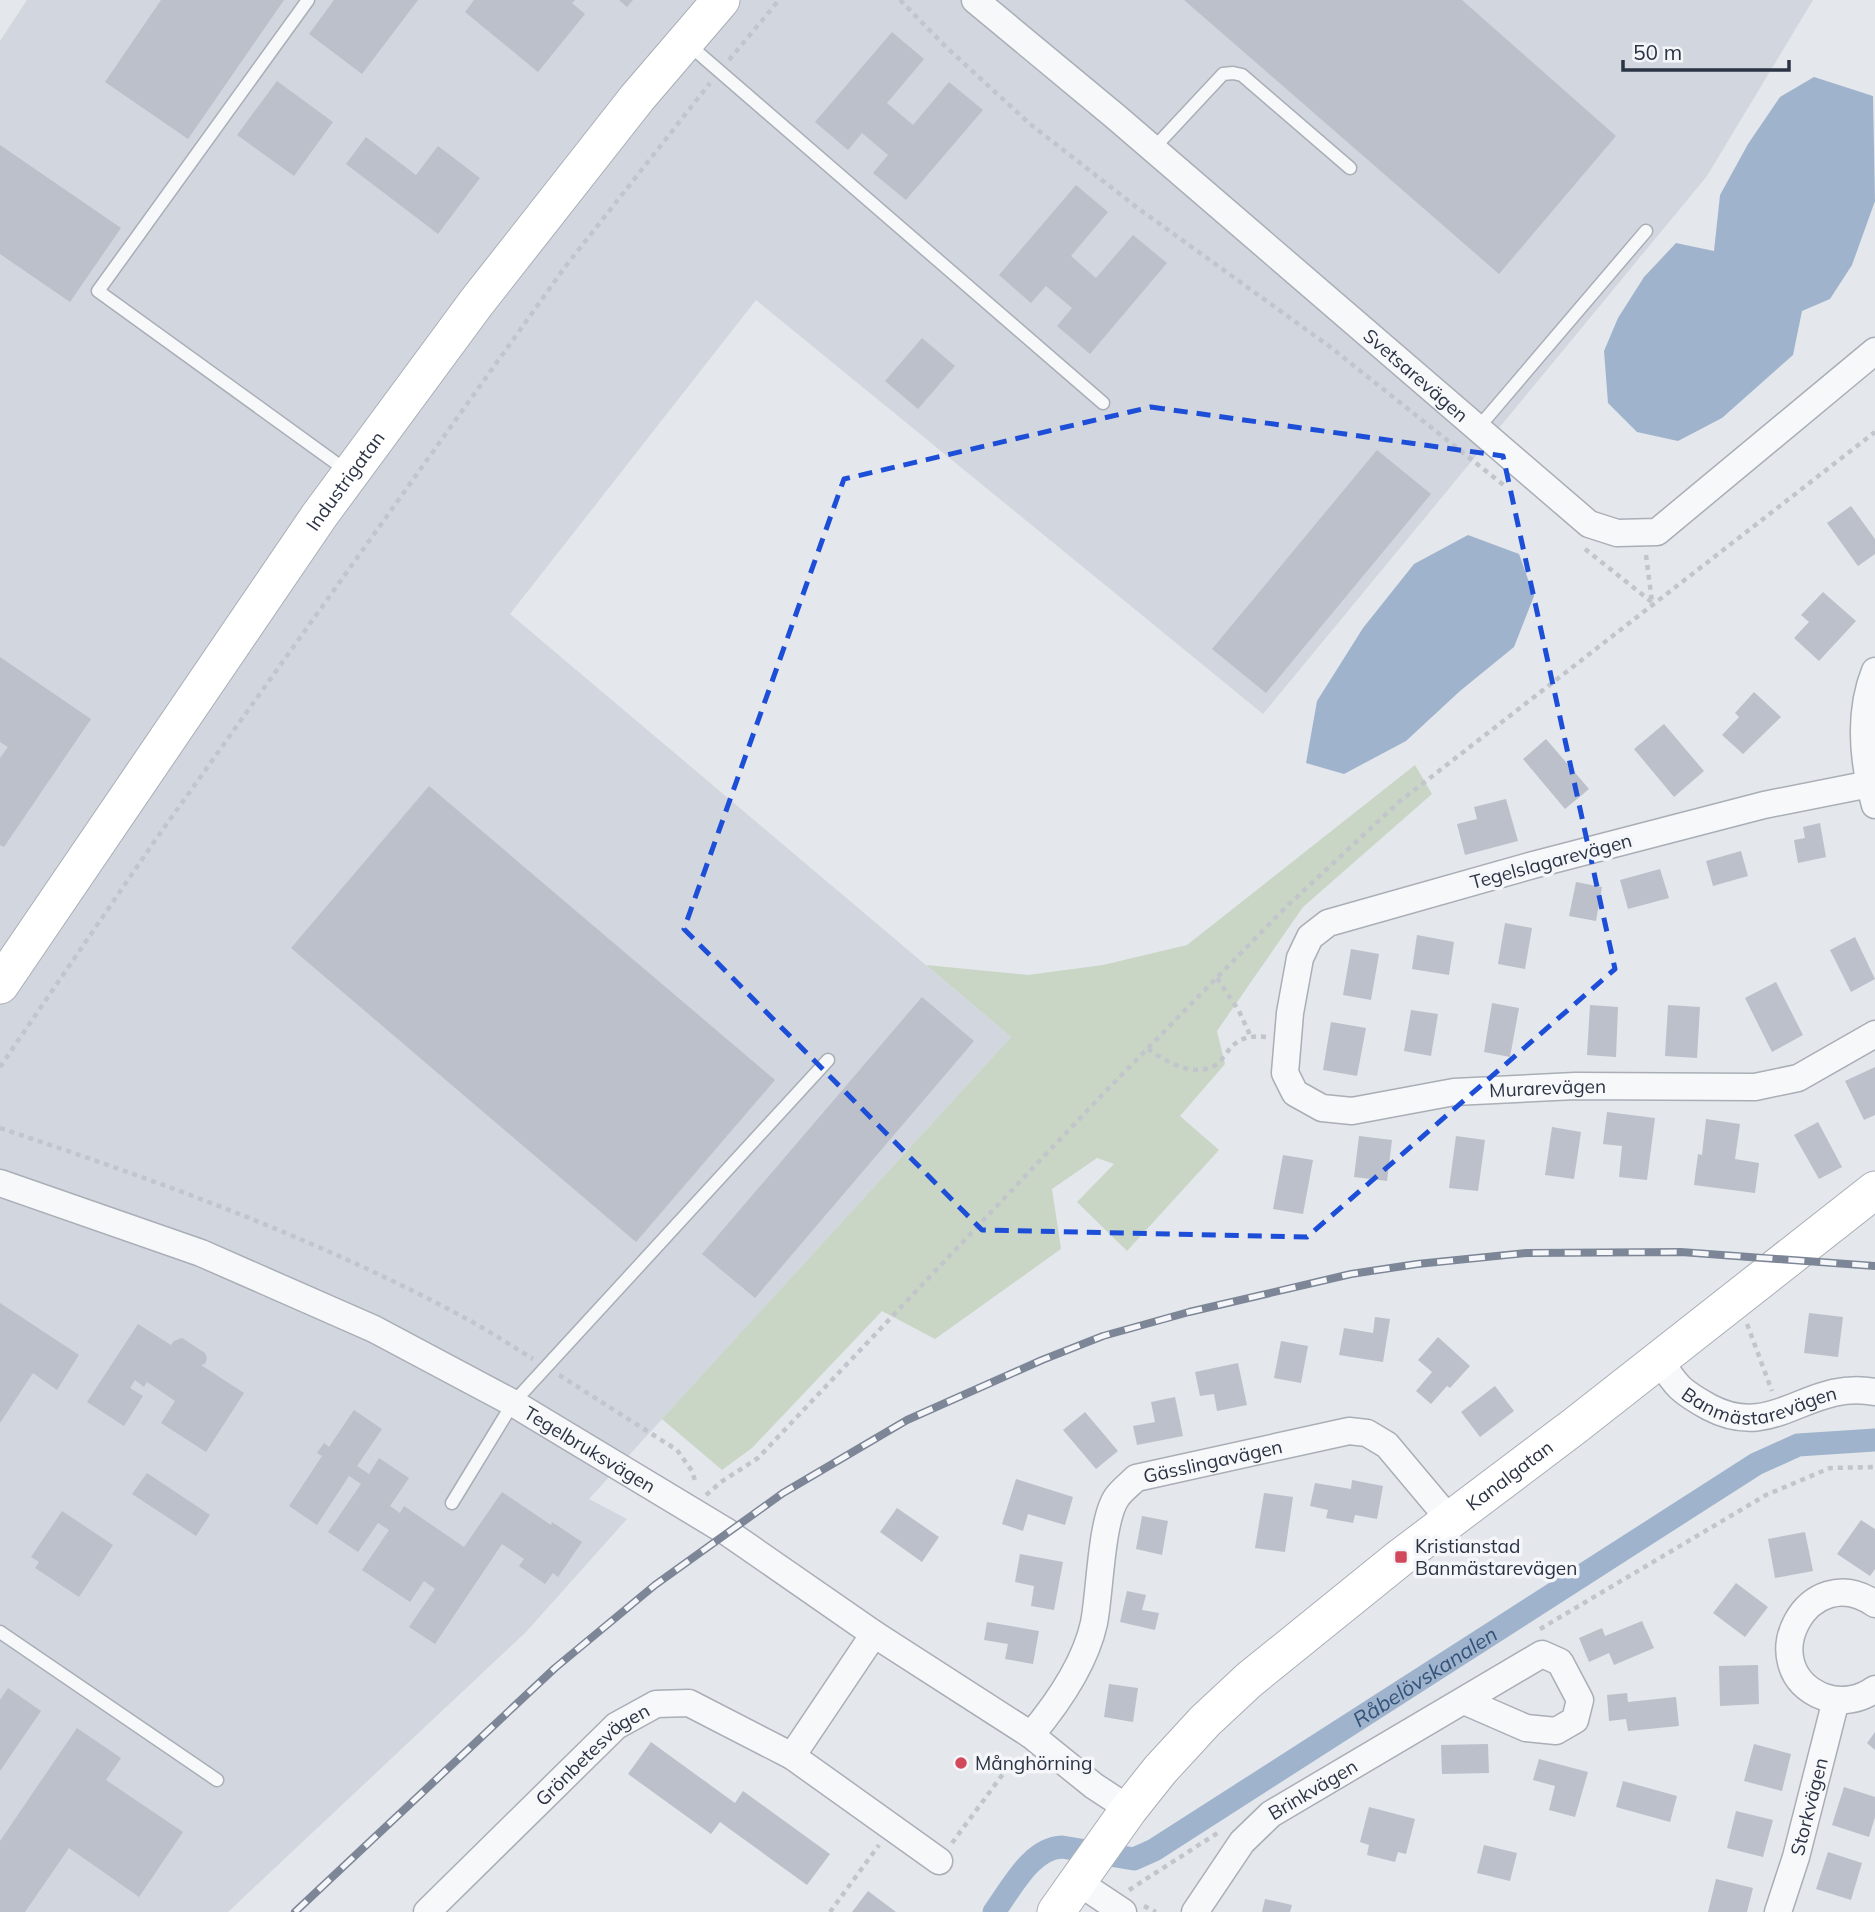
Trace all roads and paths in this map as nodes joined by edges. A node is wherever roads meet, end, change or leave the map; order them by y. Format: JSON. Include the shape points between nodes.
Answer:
{"nodes":[{"id":1,"x":308,"y":0,"type":"edge"},
{"id":2,"x":721,"y":0,"type":"edge"},
{"id":3,"x":779,"y":0,"type":"edge"},
{"id":4,"x":900,"y":0,"type":"edge"},
{"id":5,"x":975,"y":0,"type":"edge"},
{"id":6,"x":685,"y":42,"type":"junction"},
{"id":7,"x":720,"y":70,"type":"junction"},
{"id":8,"x":1153,"y":149,"type":"junction"},
{"id":9,"x":1350,"y":168,"type":"dead end"},
{"id":10,"x":1646,"y":231,"type":"dead end"},
{"id":11,"x":1875,"y":351,"type":"edge"},
{"id":12,"x":1103,"y":403,"type":"dead end"},
{"id":13,"x":1478,"y":428,"type":"junction"},
{"id":14,"x":1875,"y":432,"type":"edge"},
{"id":15,"x":351,"y":473,"type":"junction"},
{"id":16,"x":1510,"y":491,"type":"dead end"},
{"id":17,"x":1644,"y":532,"type":"junction"},
{"id":18,"x":1576,"y":542,"type":"dead end"},
{"id":19,"x":1653,"y":603,"type":"junction"},
{"id":20,"x":1875,"y":671,"type":"edge"},
{"id":21,"x":1873,"y":791,"type":"edge"},
{"id":22,"x":8,"y":966,"type":"edge"},
{"id":23,"x":1217,"y":978,"type":"junction"},
{"id":24,"x":1289,"y":1026,"type":"junction"},
{"id":25,"x":1875,"y":1034,"type":"edge"},
{"id":26,"x":1250,"y":1035,"type":"junction"},
{"id":27,"x":1147,"y":1049,"type":"junction"},
{"id":28,"x":828,"y":1060,"type":"dead end"},
{"id":29,"x":0,"y":1067,"type":"edge"},
{"id":30,"x":0,"y":1129,"type":"edge"},
{"id":31,"x":0,"y":1183,"type":"edge"},
{"id":32,"x":1875,"y":1190,"type":"edge"},
{"id":33,"x":1744,"y":1316,"type":"dead end"},
{"id":34,"x":1660,"y":1360,"type":"junction"},
{"id":35,"x":546,"y":1367,"type":"junction"},
{"id":36,"x":1875,"y":1392,"type":"edge"},
{"id":37,"x":1774,"y":1396,"type":"dead end"},
{"id":38,"x":513,"y":1403,"type":"junction"},
{"id":39,"x":452,"y":1503,"type":"dead end"},
{"id":40,"x":1450,"y":1520,"type":"junction"},
{"id":41,"x":1875,"y":1604,"type":"edge"},
{"id":42,"x":0,"y":1632,"type":"edge"},
{"id":43,"x":874,"y":1634,"type":"junction"},
{"id":44,"x":1875,"y":1689,"type":"edge"},
{"id":45,"x":1836,"y":1700,"type":"junction"},
{"id":46,"x":1464,"y":1701,"type":"dead end"},
{"id":47,"x":1026,"y":1742,"type":"junction"},
{"id":48,"x":792,"y":1756,"type":"junction"},
{"id":49,"x":217,"y":1780,"type":"dead end"},
{"id":50,"x":1121,"y":1820,"type":"junction"},
{"id":51,"x":893,"y":1826,"type":"junction"},
{"id":52,"x":939,"y":1861,"type":"joint"},
{"id":53,"x":1085,"y":1873,"type":"junction"},
{"id":54,"x":427,"y":1912,"type":"edge"},
{"id":55,"x":830,"y":1912,"type":"edge"},
{"id":56,"x":1056,"y":1912,"type":"edge"},
{"id":57,"x":1123,"y":1912,"type":"edge"},
{"id":58,"x":1195,"y":1912,"type":"edge"},
{"id":59,"x":1778,"y":1912,"type":"edge"}],
"edges":[{"from":1,"to":15,"type":"lane","via":[[97,291]]},
{"from":2,"to":6,"type":"street","name":"Industrigatan"},
{"from":3,"to":7,"type":"path"},
{"from":4,"to":16,"type":"path","via":[[1030,124],[1329,346]]},
{"from":5,"to":8,"type":"street","name":"Svetsarevägen"},
{"from":6,"to":7,"type":"lane"},
{"from":6,"to":15,"type":"street","name":"Industrigatan","via":[[476,303]]},
{"from":7,"to":12,"type":"lane"},
{"from":7,"to":29,"type":"path","via":[[565,267],[156,839]]},
{"from":8,"to":9,"type":"lane","via":[[1223,74],[1233,73],[1242,75]]},
{"from":8,"to":13,"type":"street","name":"Svetsarevägen"},
{"from":10,"to":13,"type":"lane"},
{"from":11,"to":17,"type":"street","name":"Svetsarevägen","via":[[1657,532]]},
{"from":13,"to":17,"type":"street","name":"Svetsarevägen","via":[[1588,524],[1617,533]]},
{"from":14,"to":19,"type":"path"},
{"from":15,"to":22,"type":"street","name":"Industrigatan"},
{"from":17,"to":19,"type":"path"},
{"from":18,"to":19,"type":"path"},
{"from":19,"to":23,"type":"path","via":[[1399,802]]},
{"from":20,"to":21,"type":"street","via":[[1864,745]]},
{"from":21,"to":24,"type":"street","name":"Tegelslagarevägen","via":[[1751,809],[1328,923],[1310,937],[1300,958]]},
{"from":23,"to":26,"type":"path"},
{"from":23,"to":27,"type":"path"},
{"from":24,"to":25,"type":"street","name":"Murarevägen","via":[[1285,1073],[1295,1093],[1322,1108],[1352,1111],[1454,1092],[1575,1086],[1755,1087],[1798,1078]]},
{"from":24,"to":26,"type":"path"},
{"from":26,"to":27,"type":"path","via":[[1232,1045],[1218,1063],[1197,1071],[1169,1063]]},
{"from":27,"to":35,"type":"path","via":[[758,1458],[704,1497],[677,1450]]},
{"from":28,"to":35,"type":"lane"},
{"from":30,"to":35,"type":"path","via":[[175,1189],[363,1267],[467,1319]]},
{"from":31,"to":38,"type":"street","name":"Tegelbruksvägen","via":[[201,1253],[374,1329]]},
{"from":32,"to":34,"type":"street","name":"Kanalgatan"},
{"from":33,"to":37,"type":"path"},
{"from":34,"to":36,"type":"street","name":"Banmästarevägen","via":[[1686,1394],[1735,1417],[1769,1417],[1832,1392]]},
{"from":34,"to":40,"type":"street","name":"Kanalgatan"},
{"from":35,"to":38,"type":"lane"},
{"from":38,"to":39,"type":"lane"},
{"from":38,"to":43,"type":"street","name":"Tegelbruksvägen","via":[[727,1532]]},
{"from":40,"to":47,"type":"street","name":"Gässlingavägen","via":[[1387,1445],[1367,1433],[1349,1431],[1136,1478],[1116,1498],[1108,1522],[1094,1625],[1083,1657]]},
{"from":40,"to":50,"type":"street","name":"Kanalgatan","via":[[1249,1680],[1160,1770]]},
{"from":41,"to":45,"type":"street","via":[[1856,1595],[1830,1595],[1807,1607],[1792,1628],[1790,1654],[1799,1678],[1819,1695]]},
{"from":42,"to":49,"type":"lane"},
{"from":43,"to":47,"type":"street","name":"Tegelbruksvägen"},
{"from":43,"to":48,"type":"street"},
{"from":44,"to":45,"type":"street","via":[[1854,1699]]},
{"from":45,"to":59,"type":"street","name":"Storkvägen"},
{"from":46,"to":58,"type":"street","name":"Brinkvägen","via":[[1271,1814],[1242,1842]]},
{"from":47,"to":50,"type":"street","name":"Tegelbruksvägen","via":[[1094,1786]]},
{"from":47,"to":52,"type":"path"},
{"from":48,"to":51,"type":"street","name":"Grönbetesvägen"},
{"from":48,"to":54,"type":"street","name":"Grönbetesvägen","via":[[689,1703],[656,1704],[616,1726]]},
{"from":50,"to":53,"type":"street","name":"Kanalgatan"},
{"from":51,"to":52,"type":"street","name":"Grönbetesvägen"},
{"from":51,"to":55,"type":"path"},
{"from":53,"to":56,"type":"street","name":"Kanalgatan"},
{"from":53,"to":57,"type":"street"}]}
